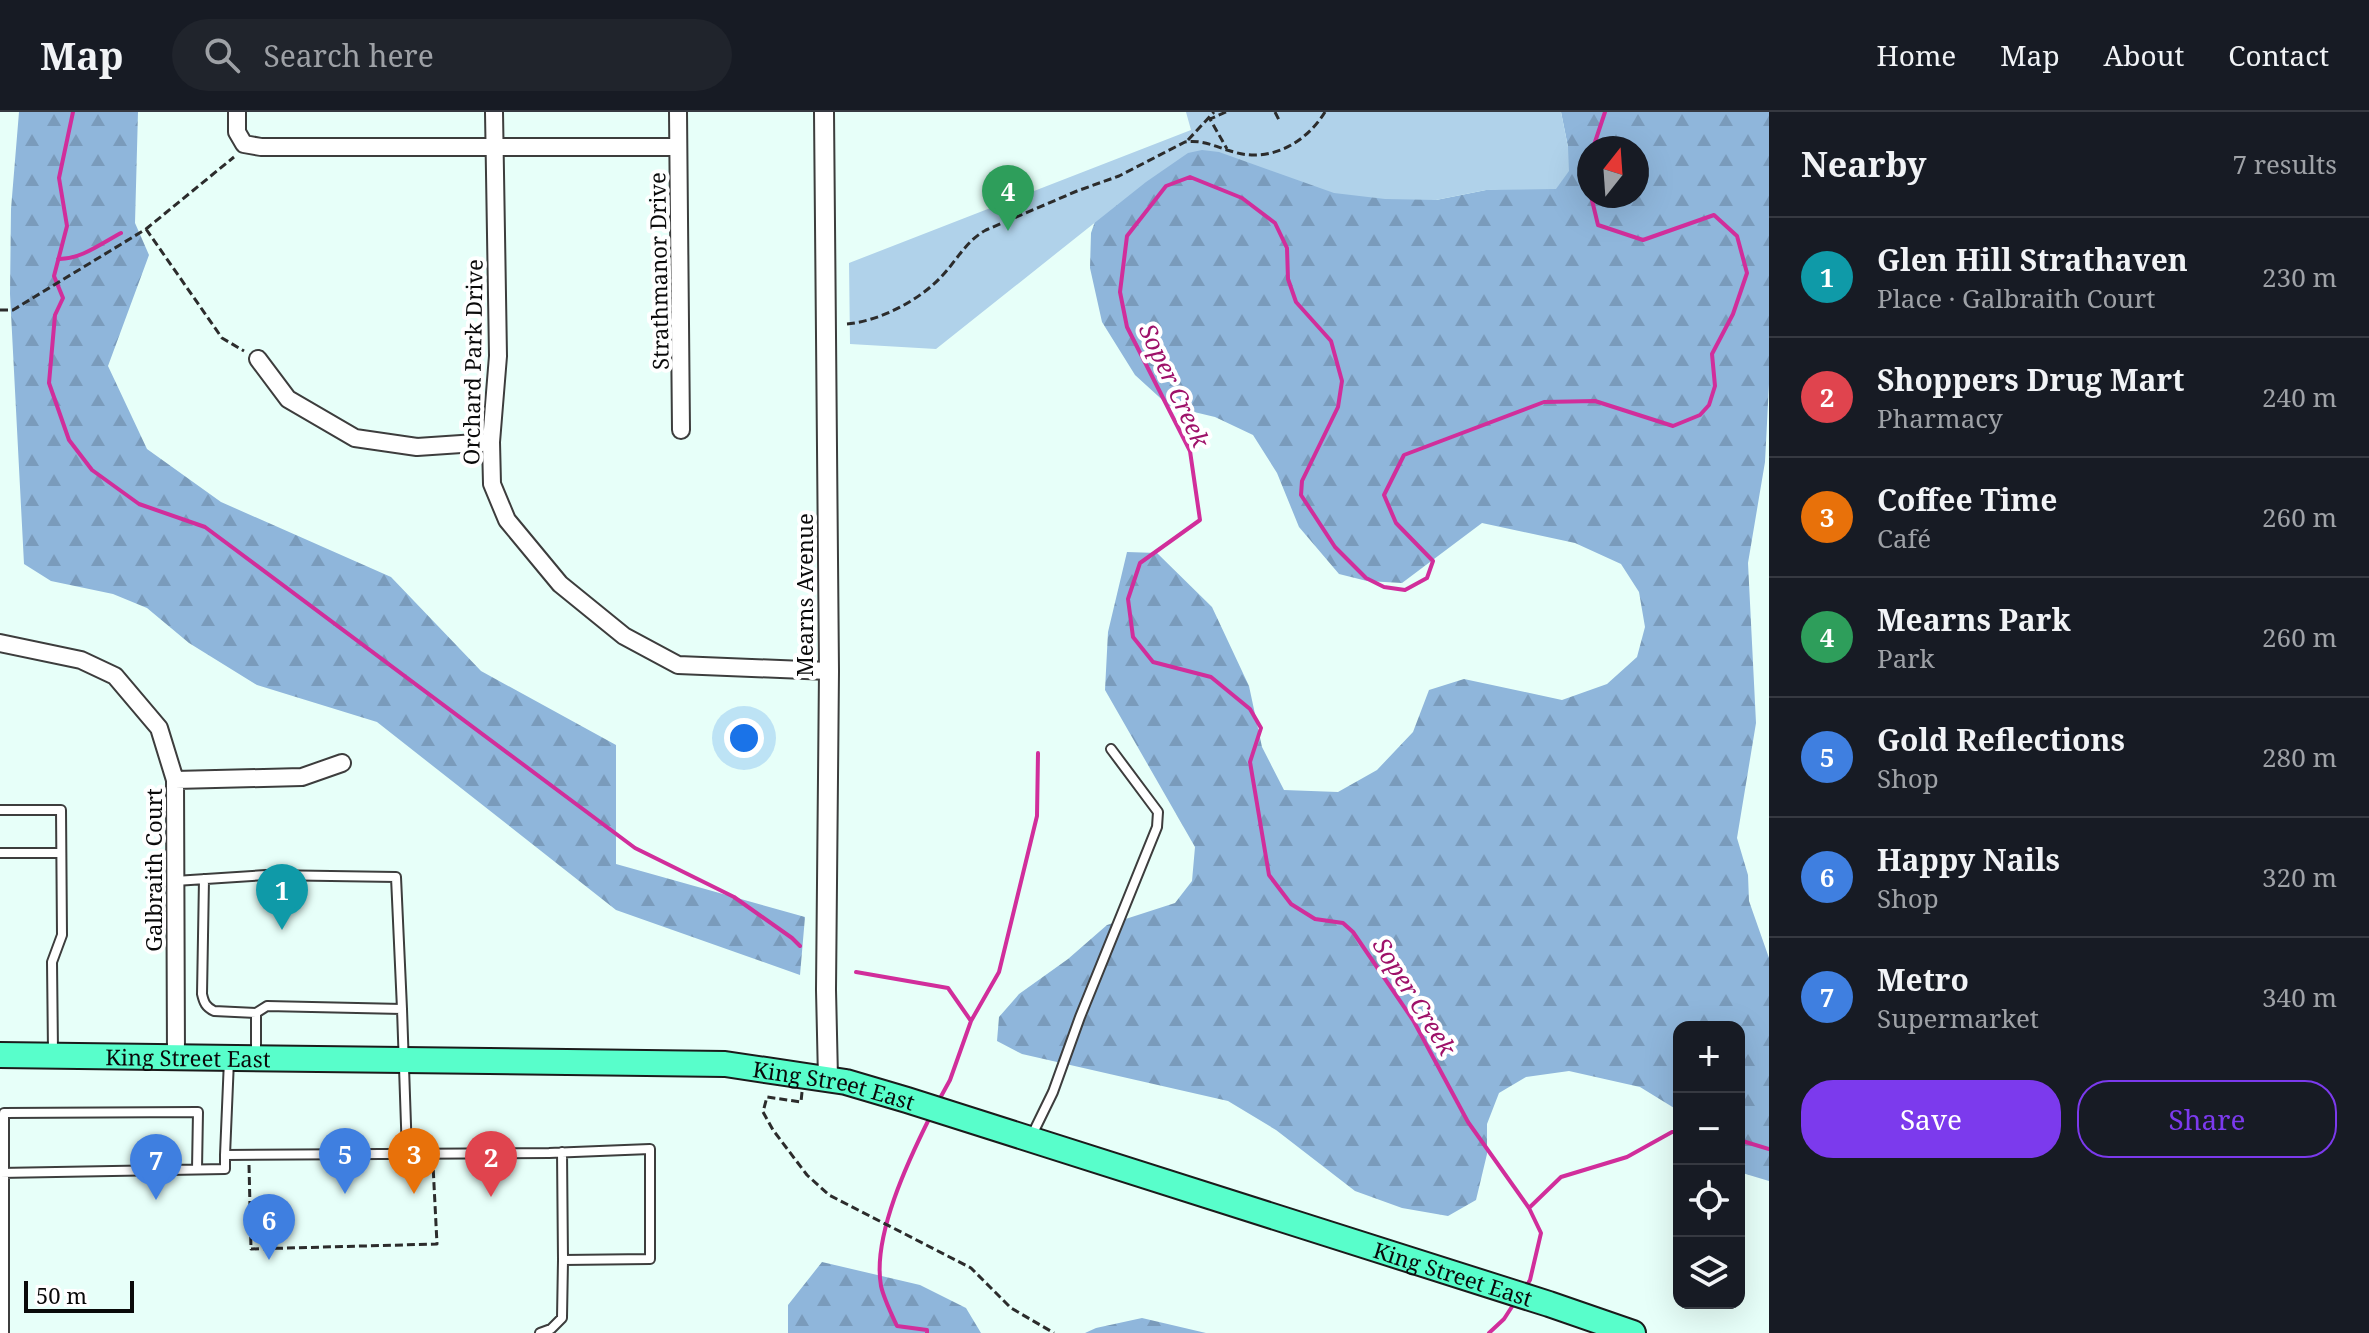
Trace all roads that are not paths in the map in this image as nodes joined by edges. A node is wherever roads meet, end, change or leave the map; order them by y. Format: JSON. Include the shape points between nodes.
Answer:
{"nodes":[{"id":1,"x":237,"y":112,"type":"edge"},
{"id":2,"x":494,"y":112,"type":"edge"},
{"id":3,"x":678,"y":112,"type":"edge"},
{"id":4,"x":824,"y":112,"type":"edge"},
{"id":5,"x":494,"y":146,"type":"junction"},
{"id":6,"x":678,"y":147,"type":"junction"},
{"id":7,"x":258,"y":359,"type":"road end"},
{"id":8,"x":681,"y":430,"type":"dead end"},
{"id":9,"x":491,"y":442,"type":"junction"},
{"id":10,"x":0,"y":643,"type":"edge"},
{"id":11,"x":829,"y":671,"type":"junction"},
{"id":12,"x":1111,"y":749,"type":"dead end"},
{"id":13,"x":342,"y":763,"type":"dead end"},
{"id":14,"x":175,"y":780,"type":"junction"},
{"id":15,"x":0,"y":810,"type":"edge"},
{"id":16,"x":0,"y":853,"type":"edge"},
{"id":17,"x":61,"y":853,"type":"junction"},
{"id":18,"x":204,"y":879,"type":"junction"},
{"id":19,"x":175,"y":881,"type":"junction"},
{"id":20,"x":402,"y":1009,"type":"junction"},
{"id":21,"x":256,"y":1013,"type":"junction"},
{"id":22,"x":0,"y":1055,"type":"edge"},
{"id":23,"x":54,"y":1056,"type":"junction"},
{"id":24,"x":176,"y":1058,"type":"junction"},
{"id":25,"x":229,"y":1059,"type":"junction"},
{"id":26,"x":255,"y":1059,"type":"junction"},
{"id":27,"x":406,"y":1060,"type":"junction"},
{"id":28,"x":828,"y":1078,"type":"junction"},
{"id":29,"x":1030,"y":1139,"type":"junction"},
{"id":30,"x":562,"y":1152,"type":"junction"},
{"id":31,"x":407,"y":1154,"type":"junction"},
{"id":32,"x":225,"y":1155,"type":"junction"},
{"id":33,"x":197,"y":1169,"type":"junction"},
{"id":34,"x":2,"y":1173,"type":"edge"},
{"id":35,"x":563,"y":1260,"type":"junction"},
{"id":36,"x":3,"y":1333,"type":"edge"},
{"id":37,"x":540,"y":1333,"type":"edge"},
{"id":38,"x":1633,"y":1333,"type":"edge"}],
"edges":[{"from":1,"to":5,"type":"street","via":[[237,132],[244,144],[261,147]]},
{"from":2,"to":5,"type":"street","name":"Orchard Park Drive"},
{"from":3,"to":6,"type":"street","name":"Strathmanor Drive"},
{"from":4,"to":11,"type":"street","name":"Mearns Avenue"},
{"from":5,"to":6,"type":"street"},
{"from":5,"to":9,"type":"street","name":"Orchard Park Drive","via":[[498,356]]},
{"from":6,"to":8,"type":"street","name":"Strathmanor Drive"},
{"from":7,"to":9,"type":"street","via":[[288,399],[355,438],[417,447]]},
{"from":9,"to":11,"type":"street","name":"Orchard Park Drive","via":[[492,484],[507,520],[560,584],[624,636],[678,665]]},
{"from":10,"to":14,"type":"street","name":"Galbraith Court","via":[[81,660],[115,676],[159,728]]},
{"from":11,"to":28,"type":"street","name":"Mearns Avenue"},
{"from":12,"to":29,"type":"lane","via":[[1158,812],[1157,827]]},
{"from":13,"to":14,"type":"street","via":[[302,777]]},
{"from":14,"to":19,"type":"street","name":"Galbraith Court"},
{"from":15,"to":17,"type":"lane","via":[[61,810]]},
{"from":16,"to":17,"type":"lane"},
{"from":17,"to":23,"type":"lane","via":[[62,935],[52,962]]},
{"from":18,"to":19,"type":"lane"},
{"from":18,"to":20,"type":"lane","via":[[396,877]]},
{"from":18,"to":21,"type":"lane","via":[[204,1003],[214,1011]]},
{"from":19,"to":24,"type":"street","name":"Galbraith Court"},
{"from":20,"to":21,"type":"lane","via":[[267,1006]]},
{"from":20,"to":27,"type":"lane"},
{"from":21,"to":26,"type":"lane"},
{"from":22,"to":23,"type":"main road","name":"King Street East"},
{"from":23,"to":24,"type":"main road","name":"King Street East"},
{"from":24,"to":25,"type":"main road","name":"King Street East"},
{"from":25,"to":26,"type":"main road","name":"King Street East"},
{"from":25,"to":32,"type":"lane"},
{"from":26,"to":27,"type":"main road","name":"King Street East"},
{"from":27,"to":28,"type":"main road","name":"King Street East","via":[[725,1064]]},
{"from":27,"to":31,"type":"lane"},
{"from":28,"to":29,"type":"main road","name":"King Street East"},
{"from":29,"to":38,"type":"main road","name":"King Street East"},
{"from":30,"to":31,"type":"lane"},
{"from":30,"to":35,"type":"lane"},
{"from":30,"to":35,"type":"lane","via":[[650,1149],[650,1259]]},
{"from":31,"to":32,"type":"lane"},
{"from":32,"to":33,"type":"lane","via":[[225,1169]]},
{"from":33,"to":34,"type":"lane"},
{"from":33,"to":34,"type":"lane","via":[[198,1112],[20,1112],[4,1113]]},
{"from":34,"to":36,"type":"lane"},
{"from":35,"to":37,"type":"lane","via":[[562,1318]]}]}
